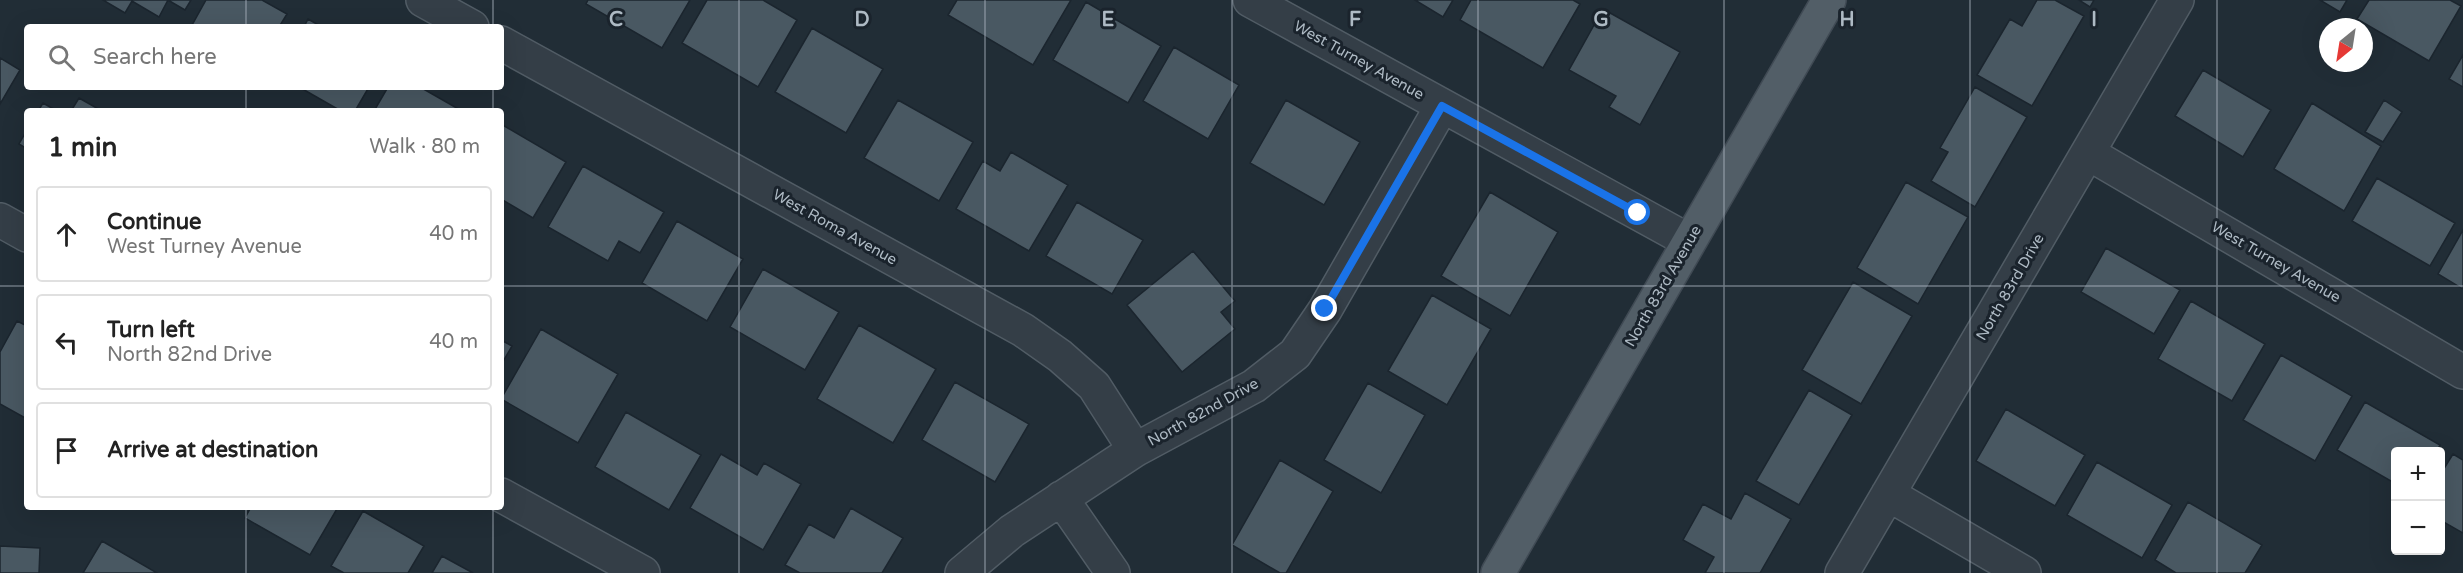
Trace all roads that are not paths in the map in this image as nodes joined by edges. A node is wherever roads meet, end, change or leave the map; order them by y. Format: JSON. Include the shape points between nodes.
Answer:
{"nodes":[{"id":1,"x":423,"y":0,"type":"edge"},
{"id":2,"x":1250,"y":0,"type":"edge"},
{"id":3,"x":1829,"y":0,"type":"edge"},
{"id":4,"x":2177,"y":0,"type":"edge"},
{"id":5,"x":467,"y":24,"type":"edge"},
{"id":6,"x":504,"y":45,"type":"edge"},
{"id":7,"x":1442,"y":106,"type":"junction"},
{"id":8,"x":2088,"y":153,"type":"junction"},
{"id":9,"x":0,"y":220,"type":"edge"},
{"id":10,"x":24,"y":233,"type":"edge"},
{"id":11,"x":1689,"y":241,"type":"junction"},
{"id":12,"x":2463,"y":372,"type":"edge"},
{"id":13,"x":1135,"y":450,"type":"junction"},
{"id":14,"x":1888,"y":494,"type":"junction"},
{"id":15,"x":504,"y":497,"type":"edge"},
{"id":16,"x":1062,"y":498,"type":"junction"},
{"id":17,"x":643,"y":573,"type":"edge"},
{"id":18,"x":962,"y":573,"type":"edge"},
{"id":19,"x":1113,"y":573,"type":"edge"},
{"id":20,"x":1498,"y":573,"type":"edge"},
{"id":21,"x":1842,"y":573,"type":"edge"},
{"id":22,"x":2024,"y":573,"type":"edge"}],
"edges":[{"from":1,"to":5,"type":"street"},
{"from":2,"to":7,"type":"street","name":"West Turney Avenue"},
{"from":3,"to":11,"type":"main road","name":"North 83rd Avenue"},
{"from":4,"to":8,"type":"street","name":"North 83rd Drive"},
{"from":6,"to":13,"type":"street","name":"West Roma Avenue","via":[[1023,330],[1094,386]]},
{"from":7,"to":11,"type":"street","name":"West Turney Avenue"},
{"from":7,"to":13,"type":"street","name":"North 82nd Drive","via":[[1295,354],[1254,386]]},
{"from":8,"to":12,"type":"street","name":"West Turney Avenue"},
{"from":8,"to":14,"type":"street","name":"North 83rd Drive"},
{"from":9,"to":10,"type":"street"},
{"from":11,"to":20,"type":"main road","name":"North 83rd Avenue"},
{"from":13,"to":16,"type":"street","name":"North 82nd Drive"},
{"from":14,"to":21,"type":"street","name":"North 83rd Drive"},
{"from":14,"to":22,"type":"street"},
{"from":15,"to":17,"type":"street"},
{"from":16,"to":18,"type":"street","name":"North 82nd Drive","via":[[1012,531]]},
{"from":16,"to":19,"type":"street"}]}
